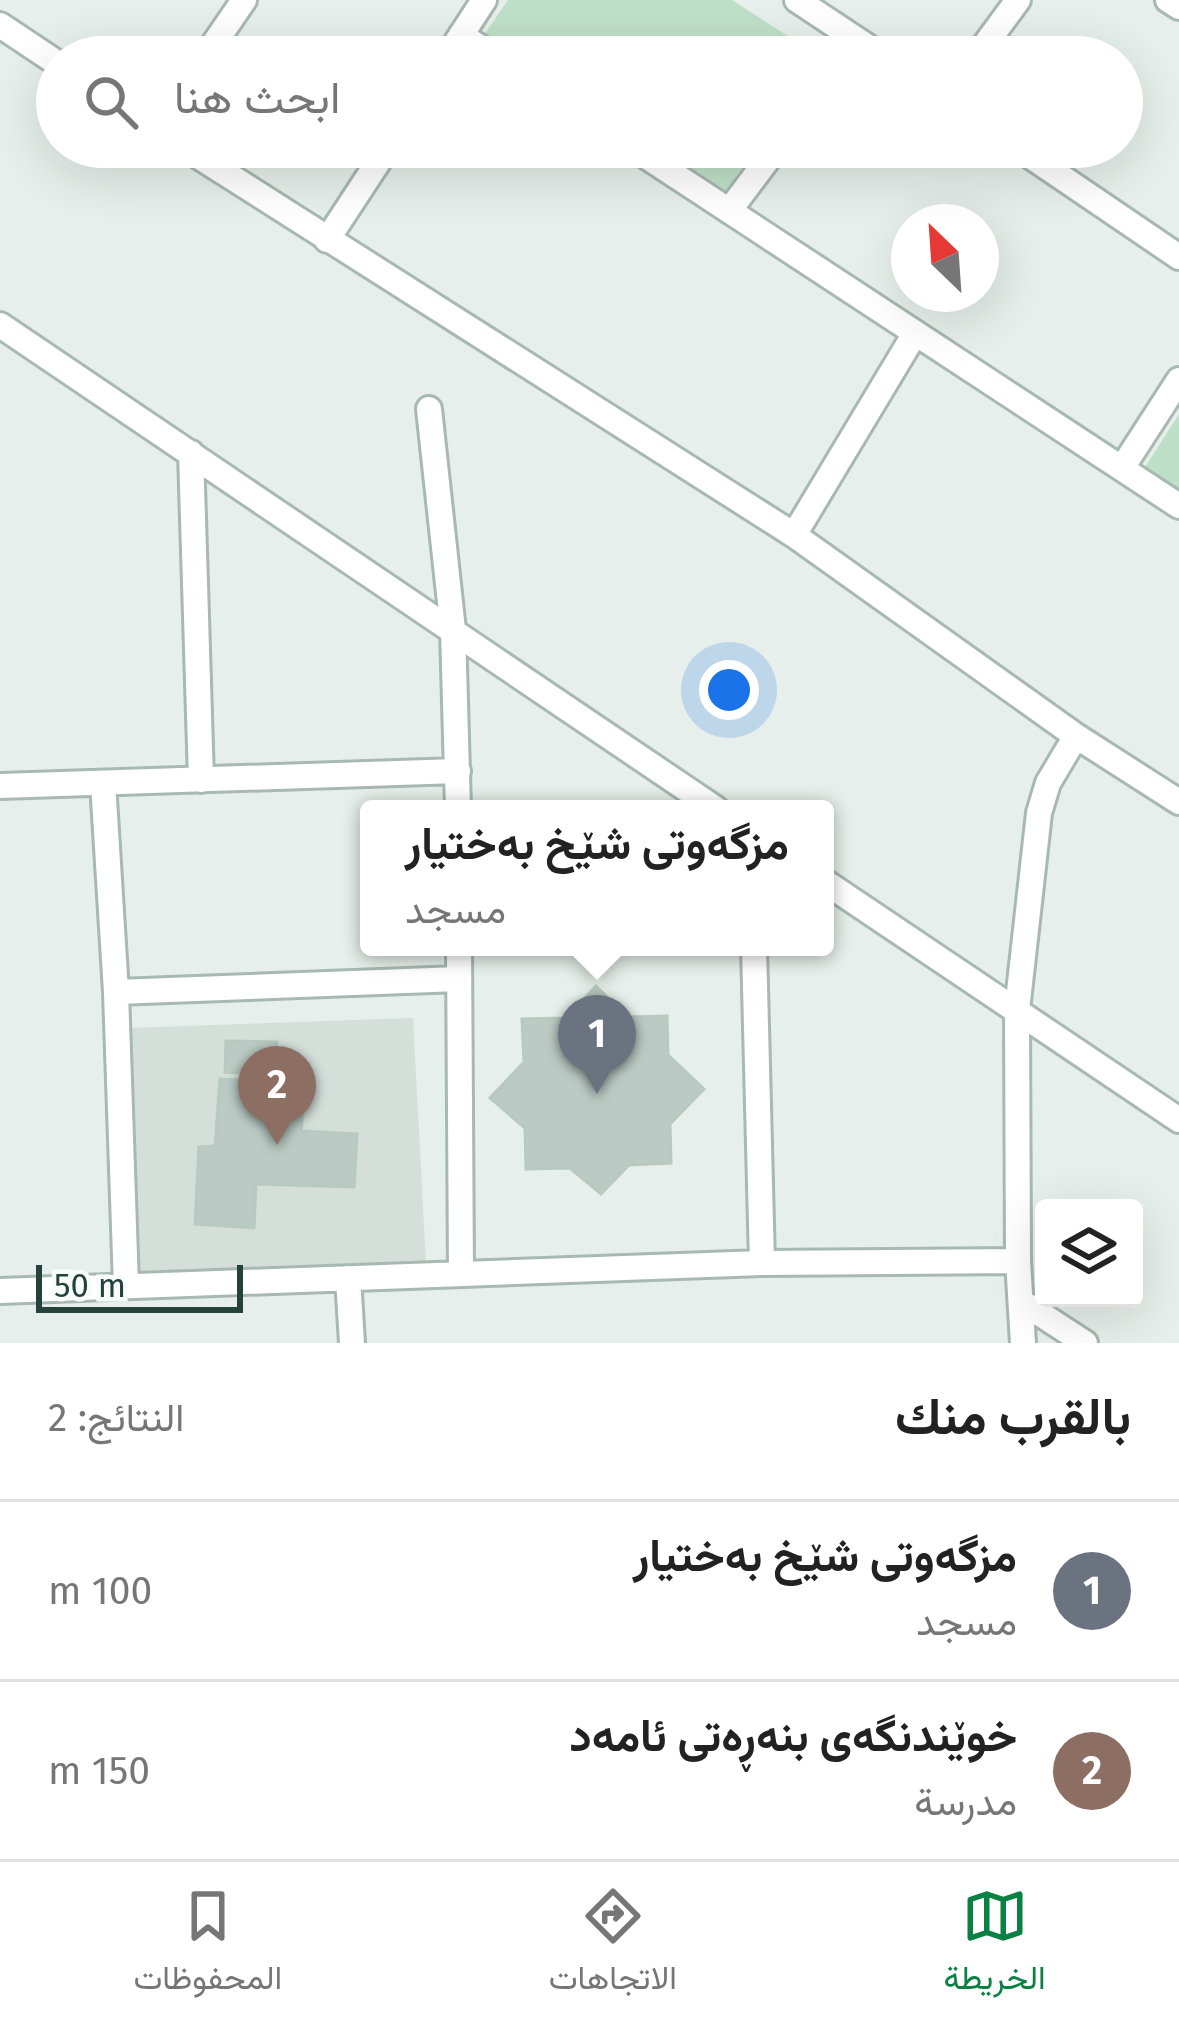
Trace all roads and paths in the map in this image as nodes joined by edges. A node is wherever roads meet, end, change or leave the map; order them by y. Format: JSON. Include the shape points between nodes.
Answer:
{"nodes":[{"id":1,"x":244,"y":0,"type":"edge"},
{"id":2,"x":484,"y":0,"type":"edge"},
{"id":3,"x":797,"y":0,"type":"edge"},
{"id":4,"x":1018,"y":0,"type":"edge"},
{"id":5,"x":1168,"y":0,"type":"edge"},
{"id":6,"x":1179,"y":7,"type":"edge"},
{"id":7,"x":0,"y":25,"type":"edge"},
{"id":8,"x":461,"y":35,"type":"edge"},
{"id":9,"x":219,"y":36,"type":"edge"},
{"id":10,"x":837,"y":36,"type":"edge"},
{"id":11,"x":991,"y":36,"type":"edge"},
{"id":12,"x":36,"y":49,"type":"edge"},
{"id":13,"x":216,"y":168,"type":"edge"},
{"id":14,"x":374,"y":168,"type":"edge"},
{"id":15,"x":664,"y":168,"type":"edge"},
{"id":16,"x":762,"y":168,"type":"edge"},
{"id":17,"x":1048,"y":168,"type":"edge"},
{"id":18,"x":730,"y":211,"type":"junction"},
{"id":19,"x":327,"y":240,"type":"junction"},
{"id":20,"x":1179,"y":256,"type":"edge"},
{"id":21,"x":0,"y":325,"type":"edge"},
{"id":22,"x":914,"y":335,"type":"junction"},
{"id":23,"x":1179,"y":380,"type":"edge"},
{"id":24,"x":428,"y":409,"type":"dead end"},
{"id":25,"x":191,"y":453,"type":"junction"},
{"id":26,"x":1122,"y":468,"type":"junction"},
{"id":27,"x":1179,"y":506,"type":"edge"},
{"id":28,"x":794,"y":535,"type":"junction"},
{"id":29,"x":453,"y":630,"type":"junction"},
{"id":30,"x":1076,"y":736,"type":"junction"},
{"id":31,"x":458,"y":771,"type":"junction"},
{"id":32,"x":200,"y":779,"type":"junction"},
{"id":33,"x":104,"y":783,"type":"junction"},
{"id":34,"x":0,"y":786,"type":"edge"},
{"id":35,"x":458,"y":800,"type":"edge"},
{"id":36,"x":703,"y":800,"type":"edge"},
{"id":37,"x":1179,"y":802,"type":"edge"},
{"id":38,"x":834,"y":888,"type":"edge"},
{"id":39,"x":459,"y":956,"type":"edge"},
{"id":40,"x":754,"y":956,"type":"edge"},
{"id":41,"x":459,"y":980,"type":"junction"},
{"id":42,"x":116,"y":992,"type":"junction"},
{"id":43,"x":1017,"y":1010,"type":"junction"},
{"id":44,"x":1179,"y":1120,"type":"edge"},
{"id":45,"x":1018,"y":1261,"type":"junction"},
{"id":46,"x":761,"y":1263,"type":"junction"},
{"id":47,"x":461,"y":1274,"type":"junction"},
{"id":48,"x":348,"y":1278,"type":"junction"},
{"id":49,"x":126,"y":1286,"type":"junction"},
{"id":50,"x":0,"y":1291,"type":"edge"},
{"id":51,"x":1022,"y":1302,"type":"junction"},
{"id":52,"x":352,"y":1343,"type":"edge"},
{"id":53,"x":1023,"y":1343,"type":"edge"},
{"id":54,"x":1085,"y":1343,"type":"edge"}],
"edges":[{"from":1,"to":9,"type":"street"},
{"from":2,"to":8,"type":"street"},
{"from":3,"to":10,"type":"street"},
{"from":4,"to":11,"type":"street"},
{"from":5,"to":6,"type":"street"},
{"from":7,"to":12,"type":"street"},
{"from":13,"to":19,"type":"street"},
{"from":14,"to":19,"type":"street"},
{"from":15,"to":18,"type":"street"},
{"from":16,"to":18,"type":"street"},
{"from":17,"to":20,"type":"street"},
{"from":18,"to":22,"type":"street"},
{"from":19,"to":28,"type":"street"},
{"from":21,"to":25,"type":"street"},
{"from":22,"to":26,"type":"street"},
{"from":22,"to":28,"type":"street"},
{"from":23,"to":26,"type":"street"},
{"from":24,"to":29,"type":"street"},
{"from":25,"to":29,"type":"street"},
{"from":25,"to":32,"type":"street"},
{"from":26,"to":27,"type":"street"},
{"from":28,"to":30,"type":"street"},
{"from":29,"to":31,"type":"street"},
{"from":29,"to":36,"type":"street"},
{"from":30,"to":37,"type":"street"},
{"from":30,"to":43,"type":"street","via":[[1039,813]]},
{"from":31,"to":32,"type":"street"},
{"from":31,"to":35,"type":"street"},
{"from":32,"to":33,"type":"street"},
{"from":33,"to":34,"type":"street"},
{"from":33,"to":42,"type":"street"},
{"from":38,"to":43,"type":"street"},
{"from":39,"to":41,"type":"street"},
{"from":40,"to":46,"type":"street"},
{"from":41,"to":42,"type":"street"},
{"from":41,"to":47,"type":"street"},
{"from":42,"to":49,"type":"street"},
{"from":43,"to":44,"type":"street"},
{"from":43,"to":45,"type":"street"},
{"from":45,"to":46,"type":"street"},
{"from":45,"to":51,"type":"street"},
{"from":46,"to":47,"type":"street"},
{"from":47,"to":48,"type":"street"},
{"from":48,"to":49,"type":"street"},
{"from":48,"to":52,"type":"street"},
{"from":49,"to":50,"type":"street"},
{"from":51,"to":53,"type":"street"},
{"from":51,"to":54,"type":"street"}]}
